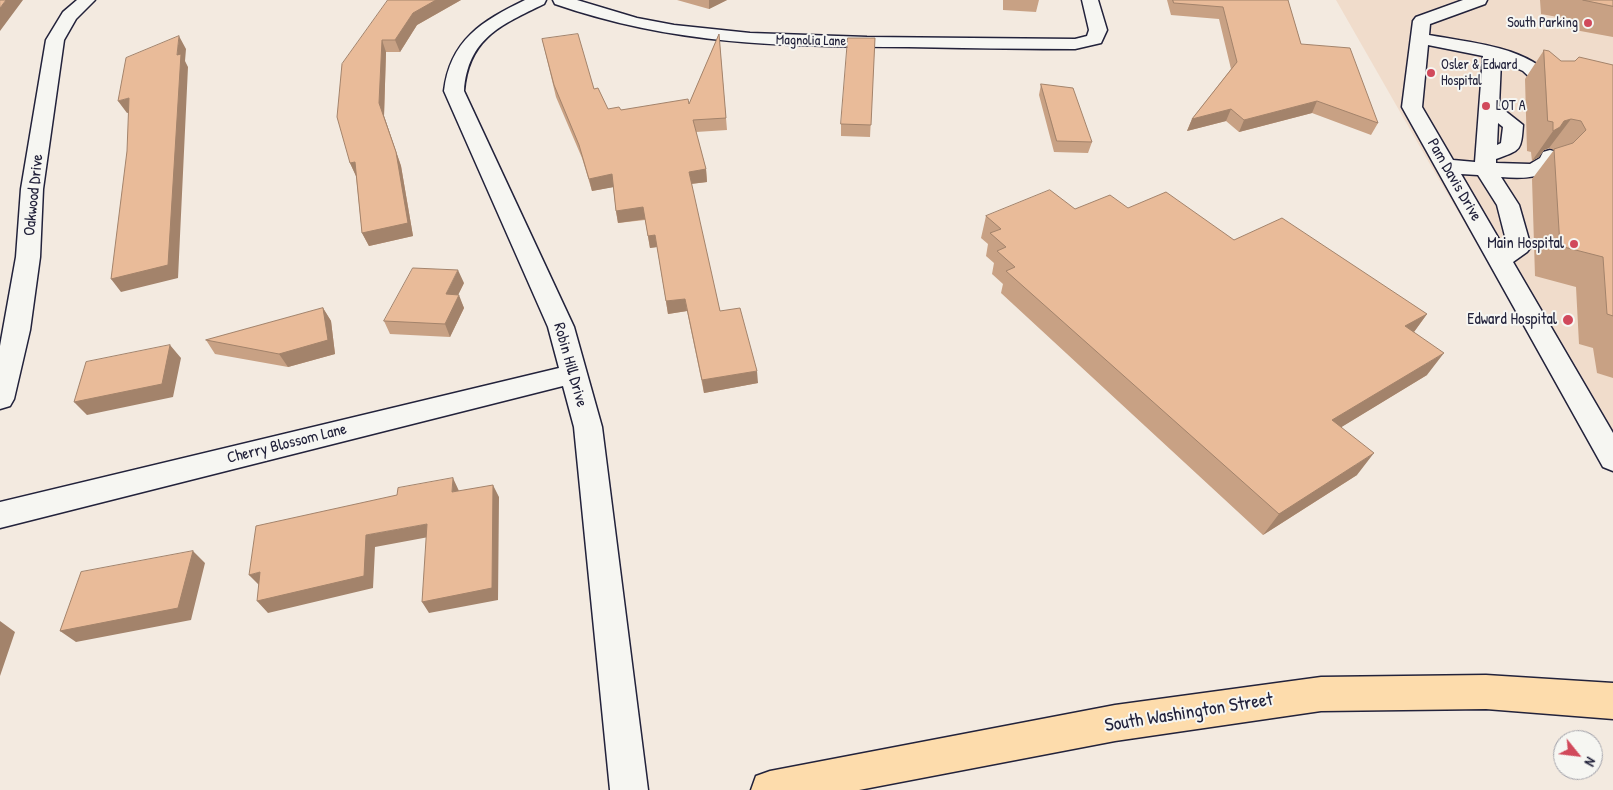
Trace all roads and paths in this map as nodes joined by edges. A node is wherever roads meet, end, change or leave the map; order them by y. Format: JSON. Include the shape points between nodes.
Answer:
{"nodes":[{"id":1,"x":87,"y":0,"type":"edge"},
{"id":2,"x":538,"y":0,"type":"edge"},
{"id":3,"x":561,"y":0,"type":"edge"},
{"id":4,"x":1090,"y":0,"type":"edge"},
{"id":5,"x":1477,"y":0,"type":"edge"},
{"id":6,"x":1420,"y":38,"type":"junction"},
{"id":7,"x":1492,"y":53,"type":"junction"},
{"id":8,"x":1548,"y":84,"type":"edge"},
{"id":9,"x":1550,"y":156,"type":"edge"},
{"id":10,"x":1485,"y":162,"type":"junction"},
{"id":11,"x":1446,"y":166,"type":"junction"},
{"id":12,"x":1499,"y":260,"type":"junction"},
{"id":13,"x":573,"y":374,"type":"junction"},
{"id":14,"x":0,"y":399,"type":"edge"},
{"id":15,"x":1613,"y":459,"type":"edge"},
{"id":16,"x":0,"y":514,"type":"edge"},
{"id":17,"x":1613,"y":701,"type":"edge"},
{"id":18,"x":629,"y":790,"type":"edge"},
{"id":19,"x":770,"y":790,"type":"edge"}],
"edges":[{"from":1,"to":14,"type":"street","name":"Oakwood Drive","via":[[69,16],[55,40],[32,189],[28,257],[17,330]]},
{"from":2,"to":13,"type":"street","name":"Robin Hill Drive","via":[[485,30],[464,51],[456,67],[454,91],[561,327]]},
{"from":3,"to":4,"type":"street","name":"Magnolia Lane","via":[[656,28],[728,38],[1066,44],[1095,39],[1098,30]]},
{"from":5,"to":6,"type":"street","name":"Pam Davis Drive","via":[[1422,21]]},
{"from":6,"to":7,"type":"street"},
{"from":6,"to":11,"type":"street","name":"Pam Davis Drive","via":[[1412,107]]},
{"from":7,"to":8,"type":"street","via":[[1527,64]]},
{"from":7,"to":10,"type":"street","via":[[1489,108],[1513,125],[1510,146]]},
{"from":9,"to":10,"type":"street","via":[[1551,160],[1544,167],[1528,172]]},
{"from":10,"to":11,"type":"street"},
{"from":10,"to":12,"type":"street","via":[[1508,205],[1519,247]]},
{"from":11,"to":12,"type":"street","name":"Pam Davis Drive"},
{"from":12,"to":15,"type":"street","name":"Pam Davis Drive"},
{"from":13,"to":16,"type":"street","name":"Cherry Blossom Lane"},
{"from":13,"to":18,"type":"street","name":"Robin Hill Drive","via":[[588,427]]},
{"from":17,"to":19,"type":"main road","name":"South Washington Street","via":[[1486,692],[1320,694],[1115,723]]}]}
